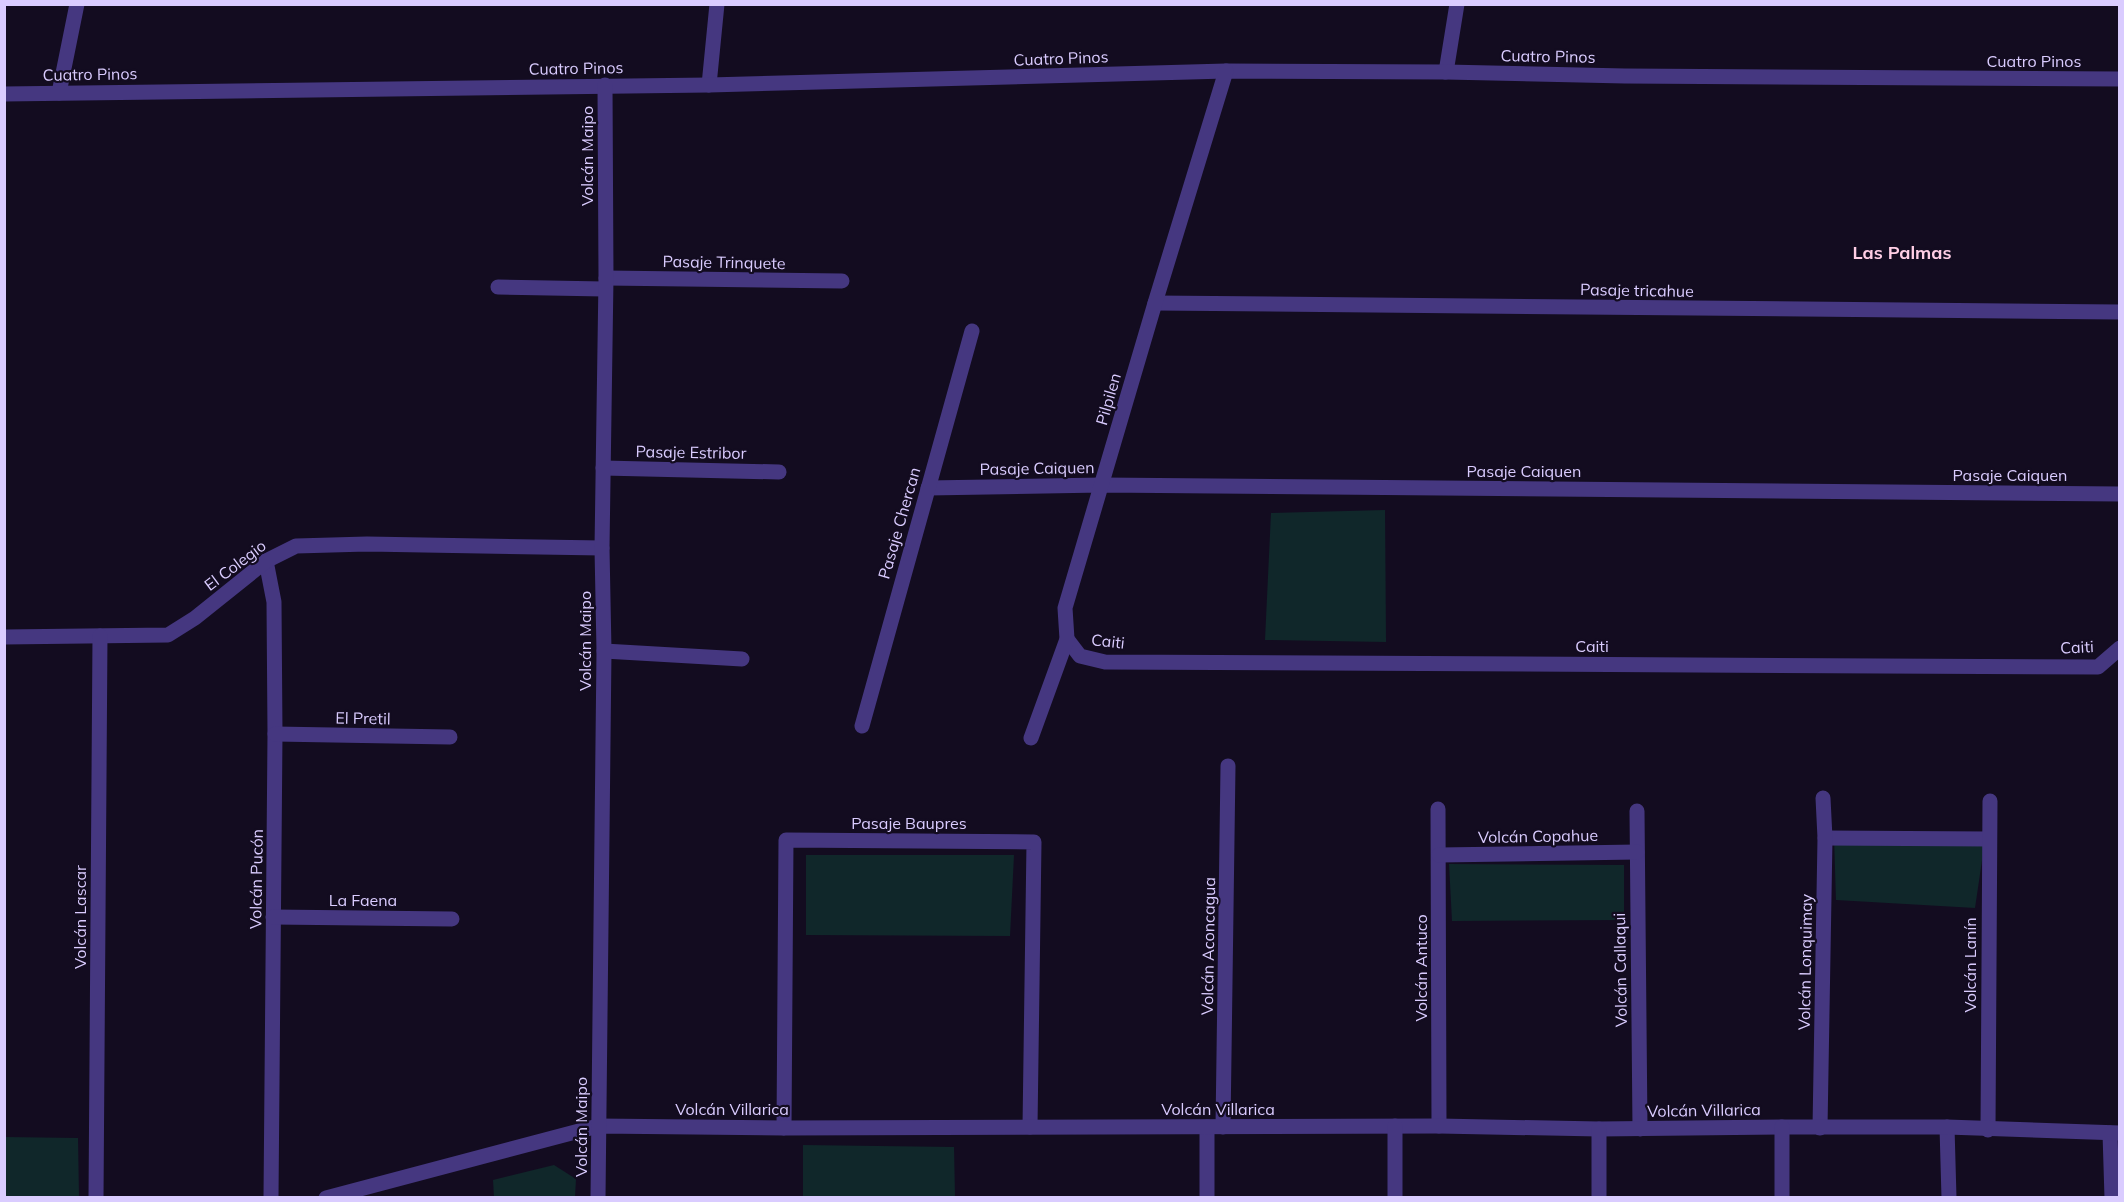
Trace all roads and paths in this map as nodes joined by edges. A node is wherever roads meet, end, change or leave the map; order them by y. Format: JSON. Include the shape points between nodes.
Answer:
{"nodes":[{"id":1,"x":77,"y":4,"type":"edge"},
{"id":2,"x":717,"y":4,"type":"edge"},
{"id":3,"x":1457,"y":4,"type":"edge"},
{"id":4,"x":1226,"y":71,"type":"junction"},
{"id":5,"x":1446,"y":72,"type":"junction"},
{"id":6,"x":2120,"y":79,"type":"edge"},
{"id":7,"x":605,"y":85,"type":"junction"},
{"id":8,"x":709,"y":85,"type":"junction"},
{"id":9,"x":4,"y":93,"type":"edge"},
{"id":10,"x":59,"y":93,"type":"junction"},
{"id":11,"x":842,"y":281,"type":"dead end"},
{"id":12,"x":605,"y":284,"type":"junction"},
{"id":13,"x":498,"y":287,"type":"dead end"},
{"id":14,"x":1155,"y":303,"type":"junction"},
{"id":15,"x":2120,"y":312,"type":"edge"},
{"id":16,"x":972,"y":330,"type":"dead end"},
{"id":17,"x":603,"y":468,"type":"junction"},
{"id":18,"x":779,"y":472,"type":"dead end"},
{"id":19,"x":1102,"y":485,"type":"junction"},
{"id":20,"x":928,"y":488,"type":"junction"},
{"id":21,"x":2120,"y":494,"type":"edge"},
{"id":22,"x":602,"y":548,"type":"junction"},
{"id":23,"x":266,"y":561,"type":"junction"},
{"id":24,"x":100,"y":636,"type":"junction"},
{"id":25,"x":4,"y":637,"type":"edge"},
{"id":26,"x":1067,"y":639,"type":"junction"},
{"id":27,"x":2120,"y":648,"type":"edge"},
{"id":28,"x":604,"y":651,"type":"junction"},
{"id":29,"x":742,"y":659,"type":"dead end"},
{"id":30,"x":862,"y":726,"type":"dead end"},
{"id":31,"x":275,"y":734,"type":"junction"},
{"id":32,"x":450,"y":737,"type":"dead end"},
{"id":33,"x":1031,"y":738,"type":"dead end"},
{"id":34,"x":1228,"y":766,"type":"dead end"},
{"id":35,"x":1823,"y":798,"type":"dead end"},
{"id":36,"x":1990,"y":801,"type":"dead end"},
{"id":37,"x":1438,"y":809,"type":"dead end"},
{"id":38,"x":1637,"y":811,"type":"dead end"},
{"id":39,"x":1825,"y":838,"type":"junction"},
{"id":40,"x":1989,"y":839,"type":"junction"},
{"id":41,"x":1637,"y":852,"type":"junction"},
{"id":42,"x":1439,"y":855,"type":"junction"},
{"id":43,"x":273,"y":917,"type":"junction"},
{"id":44,"x":452,"y":919,"type":"dead end"},
{"id":45,"x":598,"y":1126,"type":"junction"},
{"id":46,"x":1395,"y":1126,"type":"junction"},
{"id":47,"x":1439,"y":1126,"type":"junction"},
{"id":48,"x":1030,"y":1127,"type":"junction"},
{"id":49,"x":1207,"y":1127,"type":"junction"},
{"id":50,"x":1223,"y":1127,"type":"junction"},
{"id":51,"x":1782,"y":1127,"type":"junction"},
{"id":52,"x":1947,"y":1127,"type":"junction"},
{"id":53,"x":784,"y":1128,"type":"junction"},
{"id":54,"x":1820,"y":1128,"type":"junction"},
{"id":55,"x":1599,"y":1129,"type":"junction"},
{"id":56,"x":1640,"y":1129,"type":"junction"},
{"id":57,"x":1988,"y":1130,"type":"junction"},
{"id":58,"x":2115,"y":1133,"type":"edge"},
{"id":59,"x":96,"y":1197,"type":"edge"},
{"id":60,"x":271,"y":1197,"type":"edge"},
{"id":61,"x":326,"y":1197,"type":"edge"},
{"id":62,"x":598,"y":1197,"type":"edge"},
{"id":63,"x":1207,"y":1197,"type":"edge"},
{"id":64,"x":1395,"y":1197,"type":"edge"},
{"id":65,"x":1599,"y":1197,"type":"edge"},
{"id":66,"x":1782,"y":1197,"type":"edge"},
{"id":67,"x":1949,"y":1197,"type":"edge"},
{"id":68,"x":2112,"y":1197,"type":"edge"}],
"edges":[{"from":1,"to":10,"type":"street"},
{"from":2,"to":8,"type":"street"},
{"from":3,"to":5,"type":"street"},
{"from":4,"to":5,"type":"street","name":"Cuatro Pinos"},
{"from":4,"to":8,"type":"street","name":"Cuatro Pinos"},
{"from":4,"to":14,"type":"street","name":"Pilpilen"},
{"from":5,"to":6,"type":"street","name":"Cuatro Pinos"},
{"from":7,"to":8,"type":"street","name":"Cuatro Pinos"},
{"from":7,"to":10,"type":"street","name":"Cuatro Pinos"},
{"from":7,"to":12,"type":"street","name":"Volcán Maipo"},
{"from":9,"to":10,"type":"street","name":"Cuatro Pinos"},
{"from":11,"to":12,"type":"street","name":"Pasaje Trinquete"},
{"from":12,"to":13,"type":"street","name":"Pasaje Trinquete"},
{"from":12,"to":17,"type":"street","name":"Volcán Maipo"},
{"from":14,"to":15,"type":"street","name":"Pasaje tricahue"},
{"from":14,"to":19,"type":"street","name":"Pilpilen"},
{"from":16,"to":20,"type":"street","name":"Pasaje Chercan"},
{"from":17,"to":18,"type":"street","name":"Pasaje Estribor"},
{"from":17,"to":22,"type":"street","name":"Volcán Maipo"},
{"from":19,"to":20,"type":"street","name":"Pasaje Caiquen"},
{"from":19,"to":21,"type":"street","name":"Pasaje Caiquen"},
{"from":19,"to":26,"type":"street","name":"Pilpilen","via":[[1065,608]]},
{"from":20,"to":30,"type":"street","name":"Pasaje Chercan"},
{"from":22,"to":23,"type":"street","name":"El Colegio","via":[[296,546]]},
{"from":22,"to":28,"type":"street","name":"Volcán Maipo"},
{"from":23,"to":24,"type":"street","name":"El Colegio","via":[[168,635]]},
{"from":23,"to":31,"type":"street","name":"Volcán Pucón","via":[[274,602]]},
{"from":24,"to":25,"type":"street","name":"El Colegio"},
{"from":24,"to":59,"type":"street","name":"Volcán Lascar"},
{"from":26,"to":27,"type":"street","name":"Caiti","via":[[1080,656],[1104,662],[2098,667]]},
{"from":26,"to":33,"type":"street","name":"Pilpilen"},
{"from":28,"to":29,"type":"street"},
{"from":28,"to":45,"type":"street","name":"Volcán Maipo"},
{"from":31,"to":32,"type":"street","name":"El Pretil"},
{"from":31,"to":43,"type":"street","name":"Volcán Pucón"},
{"from":34,"to":50,"type":"street","name":"Volcán Aconcagua"},
{"from":35,"to":39,"type":"street","name":"Volcán Lonquimay"},
{"from":36,"to":40,"type":"street","name":"Volcán Lanín"},
{"from":37,"to":42,"type":"street","name":"Volcán Antuco"},
{"from":38,"to":41,"type":"street","name":"Volcán Callaqui"},
{"from":39,"to":40,"type":"street"},
{"from":39,"to":54,"type":"street","name":"Volcán Lonquimay"},
{"from":40,"to":57,"type":"street","name":"Volcán Lanín"},
{"from":41,"to":42,"type":"street","name":"Volcán Copahue"},
{"from":41,"to":56,"type":"street","name":"Volcán Callaqui"},
{"from":42,"to":47,"type":"street","name":"Volcán Antuco"},
{"from":43,"to":44,"type":"street","name":"La Faena"},
{"from":43,"to":60,"type":"street","name":"Volcán Pucón"},
{"from":45,"to":53,"type":"street","name":"Volcán Villarica"},
{"from":45,"to":61,"type":"street","name":"Volcán Villarica"},
{"from":45,"to":62,"type":"street","name":"Volcán Maipo"},
{"from":46,"to":47,"type":"street","name":"Volcán Villarica"},
{"from":46,"to":50,"type":"street","name":"Volcán Villarica"},
{"from":46,"to":64,"type":"street"},
{"from":47,"to":55,"type":"street","name":"Volcán Villarica"},
{"from":48,"to":49,"type":"street","name":"Volcán Villarica"},
{"from":48,"to":53,"type":"street","name":"Volcán Villarica"},
{"from":48,"to":53,"type":"street","name":"Pasaje Baupres","via":[[1034,842],[786,840]]},
{"from":49,"to":50,"type":"street","name":"Volcán Villarica"},
{"from":49,"to":63,"type":"street"},
{"from":51,"to":54,"type":"street","name":"Volcán Villarica"},
{"from":51,"to":56,"type":"street","name":"Volcán Villarica"},
{"from":51,"to":66,"type":"street"},
{"from":52,"to":54,"type":"street","name":"Volcán Villarica"},
{"from":52,"to":57,"type":"street","name":"Volcán Villarica"},
{"from":52,"to":67,"type":"street"},
{"from":55,"to":56,"type":"street","name":"Volcán Villarica"},
{"from":55,"to":65,"type":"street"},
{"from":57,"to":58,"type":"street","name":"Volcán Villarica"},
{"from":58,"to":68,"type":"street"}]}
